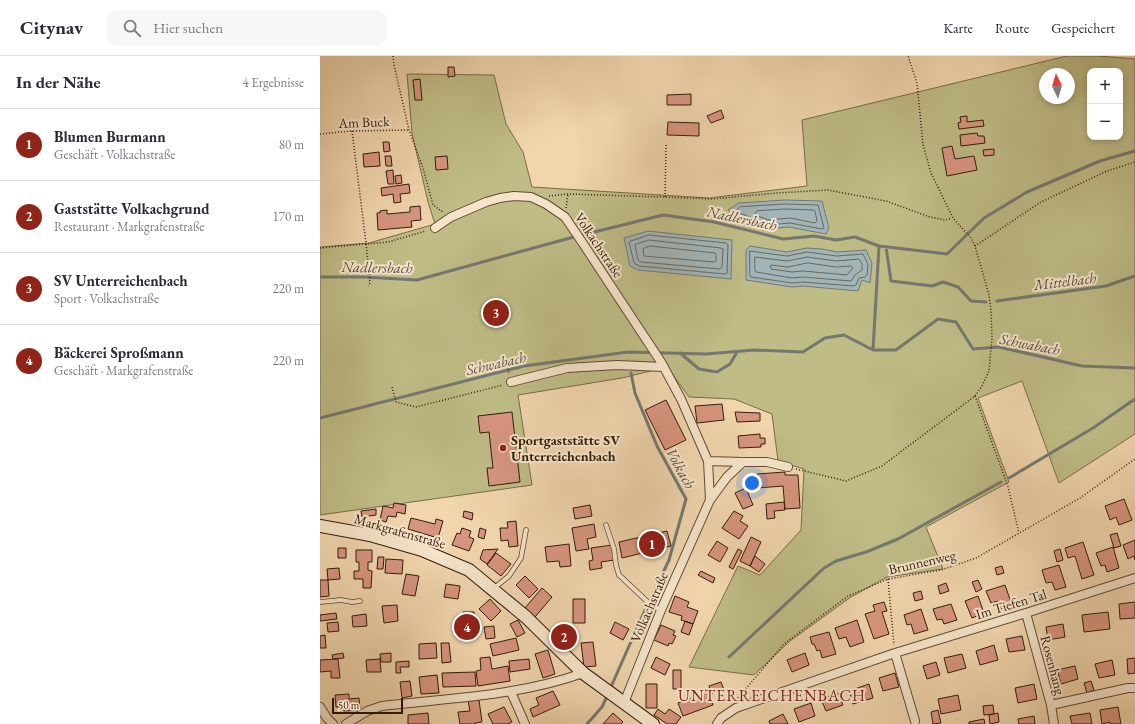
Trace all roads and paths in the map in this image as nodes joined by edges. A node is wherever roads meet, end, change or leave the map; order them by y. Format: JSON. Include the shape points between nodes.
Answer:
{"nodes":[{"id":1,"x":393,"y":56,"type":"edge"},
{"id":2,"x":908,"y":56,"type":"edge"},
{"id":3,"x":409,"y":130,"type":"junction"},
{"id":4,"x":352,"y":131,"type":"junction"},
{"id":5,"x":320,"y":134,"type":"edge"},
{"id":6,"x":666,"y":145,"type":"dead end"},
{"id":7,"x":1135,"y":162,"type":"edge"},
{"id":8,"x":568,"y":194,"type":"junction"},
{"id":9,"x":531,"y":197,"type":"junction"},
{"id":10,"x":665,"y":197,"type":"junction"},
{"id":11,"x":451,"y":217,"type":"junction"},
{"id":12,"x":565,"y":217,"type":"junction"},
{"id":13,"x":953,"y":218,"type":"junction"},
{"id":14,"x":435,"y":228,"type":"joint"},
{"id":15,"x":366,"y":243,"type":"junction"},
{"id":16,"x":975,"y":246,"type":"junction"},
{"id":17,"x":320,"y":248,"type":"edge"},
{"id":18,"x":369,"y":286,"type":"dead end"},
{"id":19,"x":506,"y":360,"type":"dead end"},
{"id":20,"x":662,"y":365,"type":"junction"},
{"id":21,"x":510,"y":379,"type":"junction"},
{"id":22,"x":392,"y":386,"type":"dead end"},
{"id":23,"x":975,"y":396,"type":"junction"},
{"id":24,"x":1135,"y":459,"type":"edge"},
{"id":25,"x":708,"y":461,"type":"junction"},
{"id":26,"x":743,"y":462,"type":"junction"},
{"id":27,"x":788,"y":467,"type":"joint"},
{"id":28,"x":710,"y":500,"type":"junction"},
{"id":29,"x":606,"y":525,"type":"dead end"},
{"id":30,"x":320,"y":526,"type":"edge"},
{"id":31,"x":526,"y":530,"type":"dead end"},
{"id":32,"x":1019,"y":534,"type":"junction"},
{"id":33,"x":1135,"y":578,"type":"edge"},
{"id":34,"x":888,"y":579,"type":"junction"},
{"id":35,"x":493,"y":589,"type":"junction"},
{"id":36,"x":360,"y":601,"type":"dead end"},
{"id":37,"x":320,"y":602,"type":"edge"},
{"id":38,"x":661,"y":610,"type":"junction"},
{"id":39,"x":1026,"y":613,"type":"junction"},
{"id":40,"x":895,"y":653,"type":"junction"},
{"id":41,"x":583,"y":674,"type":"junction"},
{"id":42,"x":1135,"y":688,"type":"edge"},
{"id":43,"x":511,"y":692,"type":"junction"},
{"id":44,"x":621,"y":701,"type":"junction"},
{"id":45,"x":1051,"y":705,"type":"junction"},
{"id":46,"x":320,"y":707,"type":"edge"},
{"id":47,"x":736,"y":708,"type":"junction"},
{"id":48,"x":915,"y":723,"type":"edge"},
{"id":49,"x":333,"y":724,"type":"edge"},
{"id":50,"x":346,"y":724,"type":"edge"},
{"id":51,"x":524,"y":724,"type":"edge"},
{"id":52,"x":653,"y":724,"type":"edge"},
{"id":53,"x":716,"y":724,"type":"edge"},
{"id":54,"x":1054,"y":724,"type":"edge"}],
"edges":[{"from":1,"to":3,"type":"path"},
{"from":2,"to":13,"type":"path","via":[[917,83],[923,145],[931,173]]},
{"from":3,"to":4,"type":"path","name":"Am Buck"},
{"from":3,"to":11,"type":"path","via":[[433,205]]},
{"from":4,"to":5,"type":"path","name":"Am Buck"},
{"from":4,"to":15,"type":"path"},
{"from":6,"to":10,"type":"path"},
{"from":7,"to":16,"type":"path","via":[[1107,171],[1041,202]]},
{"from":8,"to":9,"type":"path"},
{"from":8,"to":10,"type":"path"},
{"from":8,"to":12,"type":"path"},
{"from":9,"to":11,"type":"street","name":"Volkachstraße","via":[[500,198]]},
{"from":9,"to":12,"type":"street","name":"Volkachstraße"},
{"from":10,"to":13,"type":"path","via":[[712,200],[828,190],[886,201],[930,217],[945,220]]},
{"from":11,"to":14,"type":"street","name":"Volkachstraße"},
{"from":12,"to":20,"type":"street","name":"Volkachstraße"},
{"from":13,"to":16,"type":"path"},
{"from":14,"to":15,"type":"path","via":[[388,242]]},
{"from":15,"to":17,"type":"path"},
{"from":15,"to":18,"type":"path"},
{"from":16,"to":23,"type":"path","via":[[989,295],[992,338],[989,371]]},
{"from":19,"to":21,"type":"path"},
{"from":20,"to":21,"type":"street","via":[[567,368]]},
{"from":20,"to":25,"type":"street","name":"Volkachstraße","via":[[681,399]]},
{"from":21,"to":22,"type":"path","via":[[416,407],[396,402]]},
{"from":23,"to":27,"type":"path","via":[[882,466],[846,481]]},
{"from":23,"to":32,"type":"path","via":[[1008,487]]},
{"from":24,"to":32,"type":"path","name":"Brunnenweg","via":[[1080,498]]},
{"from":25,"to":26,"type":"street"},
{"from":25,"to":28,"type":"street","name":"Volkachstraße"},
{"from":26,"to":27,"type":"street","via":[[767,462]]},
{"from":26,"to":28,"type":"street","name":"Volkachstraße","via":[[727,477]]},
{"from":28,"to":38,"type":"street","name":"Volkachstraße"},
{"from":29,"to":38,"type":"lane","via":[[614,549],[618,575],[651,605]]},
{"from":30,"to":35,"type":"main road","name":"Markgrafenstraße","via":[[370,535],[422,550],[469,570]]},
{"from":31,"to":35,"type":"lane","via":[[521,558],[509,576]]},
{"from":32,"to":34,"type":"path","name":"Brunnenweg","via":[[976,558],[948,568]]},
{"from":33,"to":39,"type":"street","name":"Im Tiefen Tal"},
{"from":34,"to":40,"type":"path"},
{"from":34,"to":47,"type":"path","name":"Brunnenweg","via":[[848,596],[784,644],[738,698]]},
{"from":35,"to":41,"type":"main road","name":"Markgrafenstraße","via":[[526,617]]},
{"from":36,"to":37,"type":"lane"},
{"from":38,"to":44,"type":"street","name":"Volkachstraße"},
{"from":39,"to":40,"type":"street","name":"Im Tiefen Tal"},
{"from":39,"to":45,"type":"street","name":"Rosenhang"},
{"from":40,"to":47,"type":"street","name":"Im Tiefen Tal"},
{"from":40,"to":48,"type":"street"},
{"from":41,"to":43,"type":"street"},
{"from":41,"to":44,"type":"main road","name":"Markgrafenstraße"},
{"from":42,"to":45,"type":"street"},
{"from":43,"to":50,"type":"street","via":[[382,706],[367,711]]},
{"from":43,"to":51,"type":"street"},
{"from":44,"to":52,"type":"main road","name":"Markgrafenstraße"},
{"from":45,"to":54,"type":"street","name":"Rosenhang"},
{"from":46,"to":49,"type":"street"},
{"from":47,"to":53,"type":"street","name":"Im Tiefen Tal"}]}
